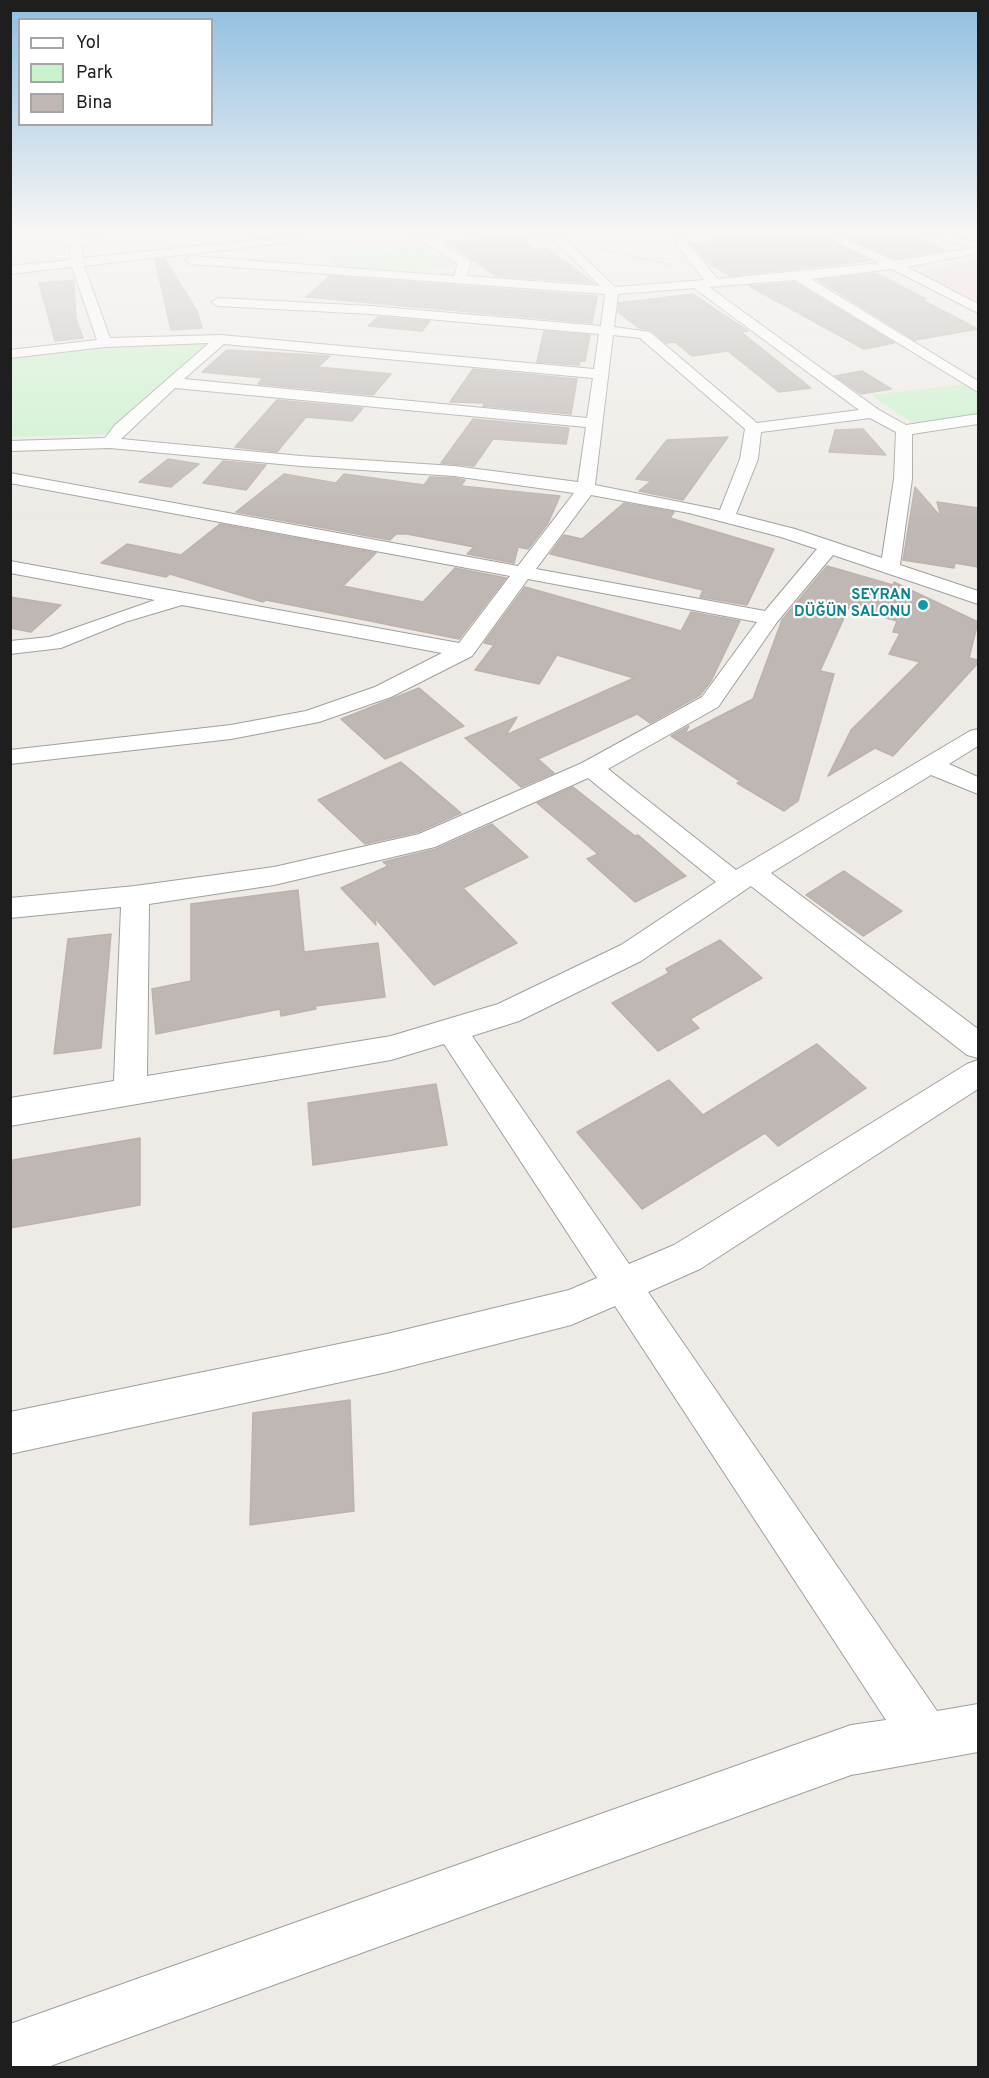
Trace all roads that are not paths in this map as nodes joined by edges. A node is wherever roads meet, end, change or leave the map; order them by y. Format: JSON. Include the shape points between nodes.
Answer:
{"nodes":[{"id":1,"x":100,"y":330,"type":"edge"},
{"id":2,"x":606,"y":330,"type":"joint"},
{"id":3,"x":769,"y":330,"type":"edge"},
{"id":4,"x":881,"y":330,"type":"edge"},
{"id":5,"x":221,"y":334,"type":"junction"},
{"id":6,"x":105,"y":343,"type":"junction"},
{"id":7,"x":10,"y":354,"type":"edge"},
{"id":8,"x":601,"y":374,"type":"junction"},
{"id":9,"x":174,"y":383,"type":"junction"},
{"id":10,"x":978,"y":387,"type":"edge"},
{"id":11,"x":873,"y":413,"type":"junction"},
{"id":12,"x":978,"y":419,"type":"edge"},
{"id":13,"x":594,"y":423,"type":"junction"},
{"id":14,"x":753,"y":428,"type":"junction"},
{"id":15,"x":904,"y":430,"type":"junction"},
{"id":16,"x":110,"y":444,"type":"junction"},
{"id":17,"x":10,"y":446,"type":"edge"},
{"id":18,"x":10,"y":478,"type":"edge"},
{"id":19,"x":586,"y":489,"type":"junction"},
{"id":20,"x":726,"y":517,"type":"junction"},
{"id":21,"x":828,"y":547,"type":"junction"},
{"id":22,"x":10,"y":567,"type":"edge"},
{"id":23,"x":890,"y":568,"type":"junction"},
{"id":24,"x":522,"y":574,"type":"junction"},
{"id":25,"x":978,"y":598,"type":"edge"},
{"id":26,"x":180,"y":599,"type":"junction"},
{"id":27,"x":770,"y":618,"type":"junction"},
{"id":28,"x":10,"y":648,"type":"edge"},
{"id":29,"x":464,"y":651,"type":"junction"},
{"id":30,"x":978,"y":736,"type":"edge"},
{"id":31,"x":10,"y":757,"type":"edge"},
{"id":32,"x":929,"y":765,"type":"junction"},
{"id":33,"x":591,"y":768,"type":"junction"},
{"id":34,"x":978,"y":786,"type":"edge"},
{"id":35,"x":743,"y":878,"type":"junction"},
{"id":36,"x":135,"y":896,"type":"junction"},
{"id":37,"x":10,"y":908,"type":"edge"},
{"id":38,"x":451,"y":1030,"type":"junction"},
{"id":39,"x":978,"y":1046,"type":"edge"},
{"id":40,"x":978,"y":1073,"type":"edge"},
{"id":41,"x":130,"y":1092,"type":"junction"},
{"id":42,"x":10,"y":1112,"type":"edge"},
{"id":43,"x":622,"y":1285,"type":"junction"},
{"id":44,"x":10,"y":1433,"type":"edge"},
{"id":45,"x":978,"y":1728,"type":"edge"},
{"id":46,"x":925,"y":1736,"type":"junction"},
{"id":47,"x":10,"y":2052,"type":"edge"}],
"edges":[{"from":1,"to":6,"type":"street"},
{"from":2,"to":8,"type":"street"},
{"from":2,"to":14,"type":"street","via":[[645,335]]},
{"from":3,"to":11,"type":"street"},
{"from":4,"to":10,"type":"street"},
{"from":5,"to":6,"type":"street"},
{"from":5,"to":8,"type":"street"},
{"from":5,"to":9,"type":"street"},
{"from":6,"to":7,"type":"street"},
{"from":8,"to":13,"type":"street"},
{"from":9,"to":13,"type":"street"},
{"from":9,"to":16,"type":"street","via":[[121,428]]},
{"from":11,"to":14,"type":"street"},
{"from":11,"to":15,"type":"street"},
{"from":12,"to":15,"type":"street"},
{"from":13,"to":19,"type":"street"},
{"from":14,"to":20,"type":"street","via":[[749,459]]},
{"from":15,"to":23,"type":"street","via":[[903,479]]},
{"from":16,"to":17,"type":"street"},
{"from":16,"to":19,"type":"street","via":[[454,471]]},
{"from":18,"to":24,"type":"street"},
{"from":19,"to":20,"type":"street"},
{"from":19,"to":24,"type":"street"},
{"from":20,"to":21,"type":"street"},
{"from":21,"to":23,"type":"street"},
{"from":21,"to":27,"type":"street"},
{"from":22,"to":26,"type":"street"},
{"from":23,"to":25,"type":"street"},
{"from":24,"to":27,"type":"street"},
{"from":24,"to":29,"type":"street"},
{"from":26,"to":28,"type":"street","via":[[68,639]]},
{"from":26,"to":29,"type":"street"},
{"from":27,"to":33,"type":"street","via":[[710,702]]},
{"from":29,"to":31,"type":"street","via":[[383,692],[310,717],[240,730]]},
{"from":30,"to":32,"type":"street"},
{"from":32,"to":34,"type":"street"},
{"from":32,"to":35,"type":"street"},
{"from":33,"to":35,"type":"street"},
{"from":33,"to":36,"type":"street","via":[[426,840],[274,876]]},
{"from":35,"to":38,"type":"street","via":[[631,953],[508,1013]]},
{"from":35,"to":39,"type":"street"},
{"from":36,"to":37,"type":"street"},
{"from":36,"to":41,"type":"street"},
{"from":38,"to":41,"type":"street","via":[[391,1048]]},
{"from":38,"to":43,"type":"street"},
{"from":40,"to":43,"type":"street","via":[[687,1257]]},
{"from":41,"to":42,"type":"street"},
{"from":43,"to":44,"type":"street","via":[[571,1307],[387,1353]]},
{"from":43,"to":46,"type":"street"},
{"from":45,"to":46,"type":"street"},
{"from":46,"to":47,"type":"street","via":[[851,1750]]}]}
